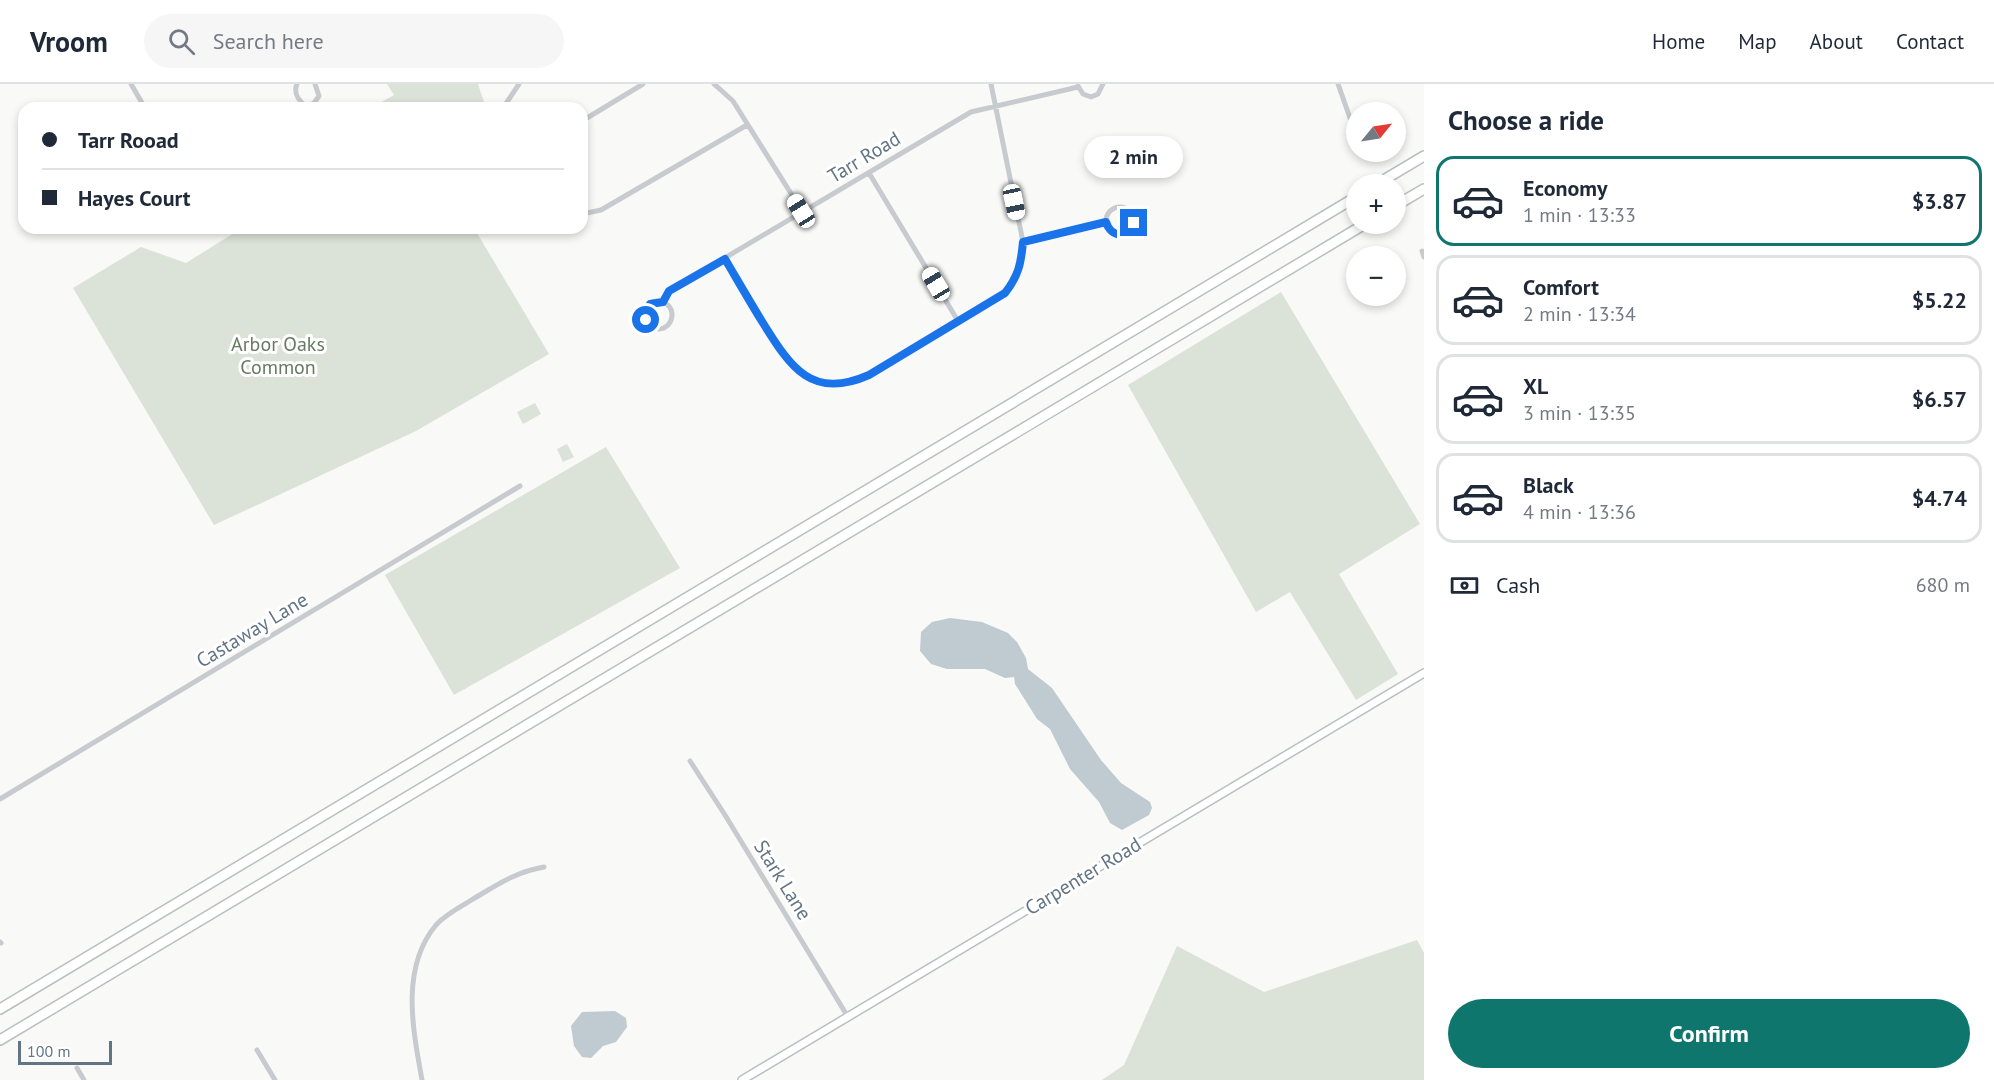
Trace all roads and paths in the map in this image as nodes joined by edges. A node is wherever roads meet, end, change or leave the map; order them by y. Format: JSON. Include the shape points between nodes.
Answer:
{"nodes":[{"id":1,"x":130,"y":84,"type":"edge"},
{"id":2,"x":297,"y":84,"type":"edge"},
{"id":3,"x":315,"y":84,"type":"edge"},
{"id":4,"x":519,"y":84,"type":"edge"},
{"id":5,"x":643,"y":84,"type":"edge"},
{"id":6,"x":714,"y":84,"type":"edge"},
{"id":7,"x":991,"y":84,"type":"edge"},
{"id":8,"x":1103,"y":84,"type":"edge"},
{"id":9,"x":1338,"y":84,"type":"edge"},
{"id":10,"x":1078,"y":86,"type":"edge"},
{"id":11,"x":141,"y":102,"type":"edge"},
{"id":12,"x":300,"y":102,"type":"edge"},
{"id":13,"x":315,"y":102,"type":"edge"},
{"id":14,"x":507,"y":102,"type":"edge"},
{"id":15,"x":995,"y":105,"type":"junction"},
{"id":16,"x":1346,"y":107,"type":"edge"},
{"id":17,"x":588,"y":116,"type":"edge"},
{"id":18,"x":747,"y":125,"type":"junction"},
{"id":19,"x":1424,"y":151,"type":"edge"},
{"id":20,"x":1424,"y":156,"type":"edge"},
{"id":21,"x":868,"y":173,"type":"junction"},
{"id":22,"x":1392,"y":174,"type":"edge"},
{"id":23,"x":1394,"y":174,"type":"edge"},
{"id":24,"x":1424,"y":189,"type":"edge"},
{"id":25,"x":1406,"y":200,"type":"edge"},
{"id":26,"x":1346,"y":203,"type":"edge"},
{"id":27,"x":801,"y":211,"type":"junction"},
{"id":28,"x":588,"y":213,"type":"edge"},
{"id":29,"x":1106,"y":222,"type":"junction"},
{"id":30,"x":1348,"y":234,"type":"edge"},
{"id":31,"x":1023,"y":242,"type":"junction"},
{"id":32,"x":725,"y":259,"type":"junction"},
{"id":33,"x":663,"y":302,"type":"junction"},
{"id":34,"x":958,"y":321,"type":"junction"},
{"id":35,"x":520,"y":486,"type":"dead end"},
{"id":36,"x":1424,"y":673,"type":"edge"},
{"id":37,"x":690,"y":761,"type":"dead end"},
{"id":38,"x":0,"y":799,"type":"edge"},
{"id":39,"x":544,"y":867,"type":"dead end"},
{"id":40,"x":0,"y":1009,"type":"edge"},
{"id":41,"x":848,"y":1017,"type":"junction"},
{"id":42,"x":0,"y":1040,"type":"edge"},
{"id":43,"x":257,"y":1050,"type":"dead end"},
{"id":44,"x":77,"y":1068,"type":"dead end"},
{"id":45,"x":84,"y":1080,"type":"edge"},
{"id":46,"x":275,"y":1080,"type":"edge"},
{"id":47,"x":422,"y":1080,"type":"edge"},
{"id":48,"x":742,"y":1080,"type":"edge"}],
"edges":[{"from":1,"to":11,"type":"street"},
{"from":2,"to":12,"type":"street","via":[[296,95]]},
{"from":3,"to":13,"type":"street","via":[[319,96]]},
{"from":4,"to":14,"type":"street"},
{"from":5,"to":17,"type":"street"},
{"from":6,"to":18,"type":"street","via":[[733,101]]},
{"from":7,"to":15,"type":"street"},
{"from":8,"to":10,"type":"street","name":"Tarr Road","via":[[1098,94],[1090,97]]},
{"from":9,"to":16,"type":"street"},
{"from":10,"to":15,"type":"street","name":"Tarr Road"},
{"from":15,"to":21,"type":"street","name":"Tarr Road","via":[[971,112]]},
{"from":15,"to":31,"type":"street"},
{"from":18,"to":27,"type":"street"},
{"from":18,"to":28,"type":"street","via":[[601,210]]},
{"from":19,"to":22,"type":"highway"},
{"from":20,"to":23,"type":"highway"},
{"from":21,"to":27,"type":"street","name":"Tarr Road"},
{"from":21,"to":34,"type":"street"},
{"from":24,"to":25,"type":"highway"},
{"from":26,"to":40,"type":"highway"},
{"from":27,"to":32,"type":"street","name":"Tarr Road"},
{"from":29,"to":29,"type":"street","via":[[1112,210],[1121,207],[1130,210],[1134,223],[1127,234],[1118,235]]},
{"from":29,"to":31,"type":"street"},
{"from":30,"to":42,"type":"highway"},
{"from":31,"to":34,"type":"street","via":[[1020,266],[1005,293]]},
{"from":32,"to":33,"type":"street","name":"Tarr Road","via":[[669,291]]},
{"from":32,"to":34,"type":"street","via":[[782,354],[799,373],[818,382],[855,382]]},
{"from":33,"to":33,"type":"street","via":[[672,311],[671,320],[661,328],[652,327],[645,311],[654,302]]},
{"from":35,"to":38,"type":"street","name":"Castaway Lane"},
{"from":36,"to":41,"type":"main road","name":"Carpenter Road"},
{"from":37,"to":41,"type":"street","name":"Stark Lane"},
{"from":39,"to":47,"type":"street","via":[[517,873],[490,889],[450,914],[426,938],[415,969],[411,998]]},
{"from":41,"to":48,"type":"main road","name":"Carpenter Road"},
{"from":43,"to":46,"type":"street"},
{"from":44,"to":45,"type":"street"}]}
